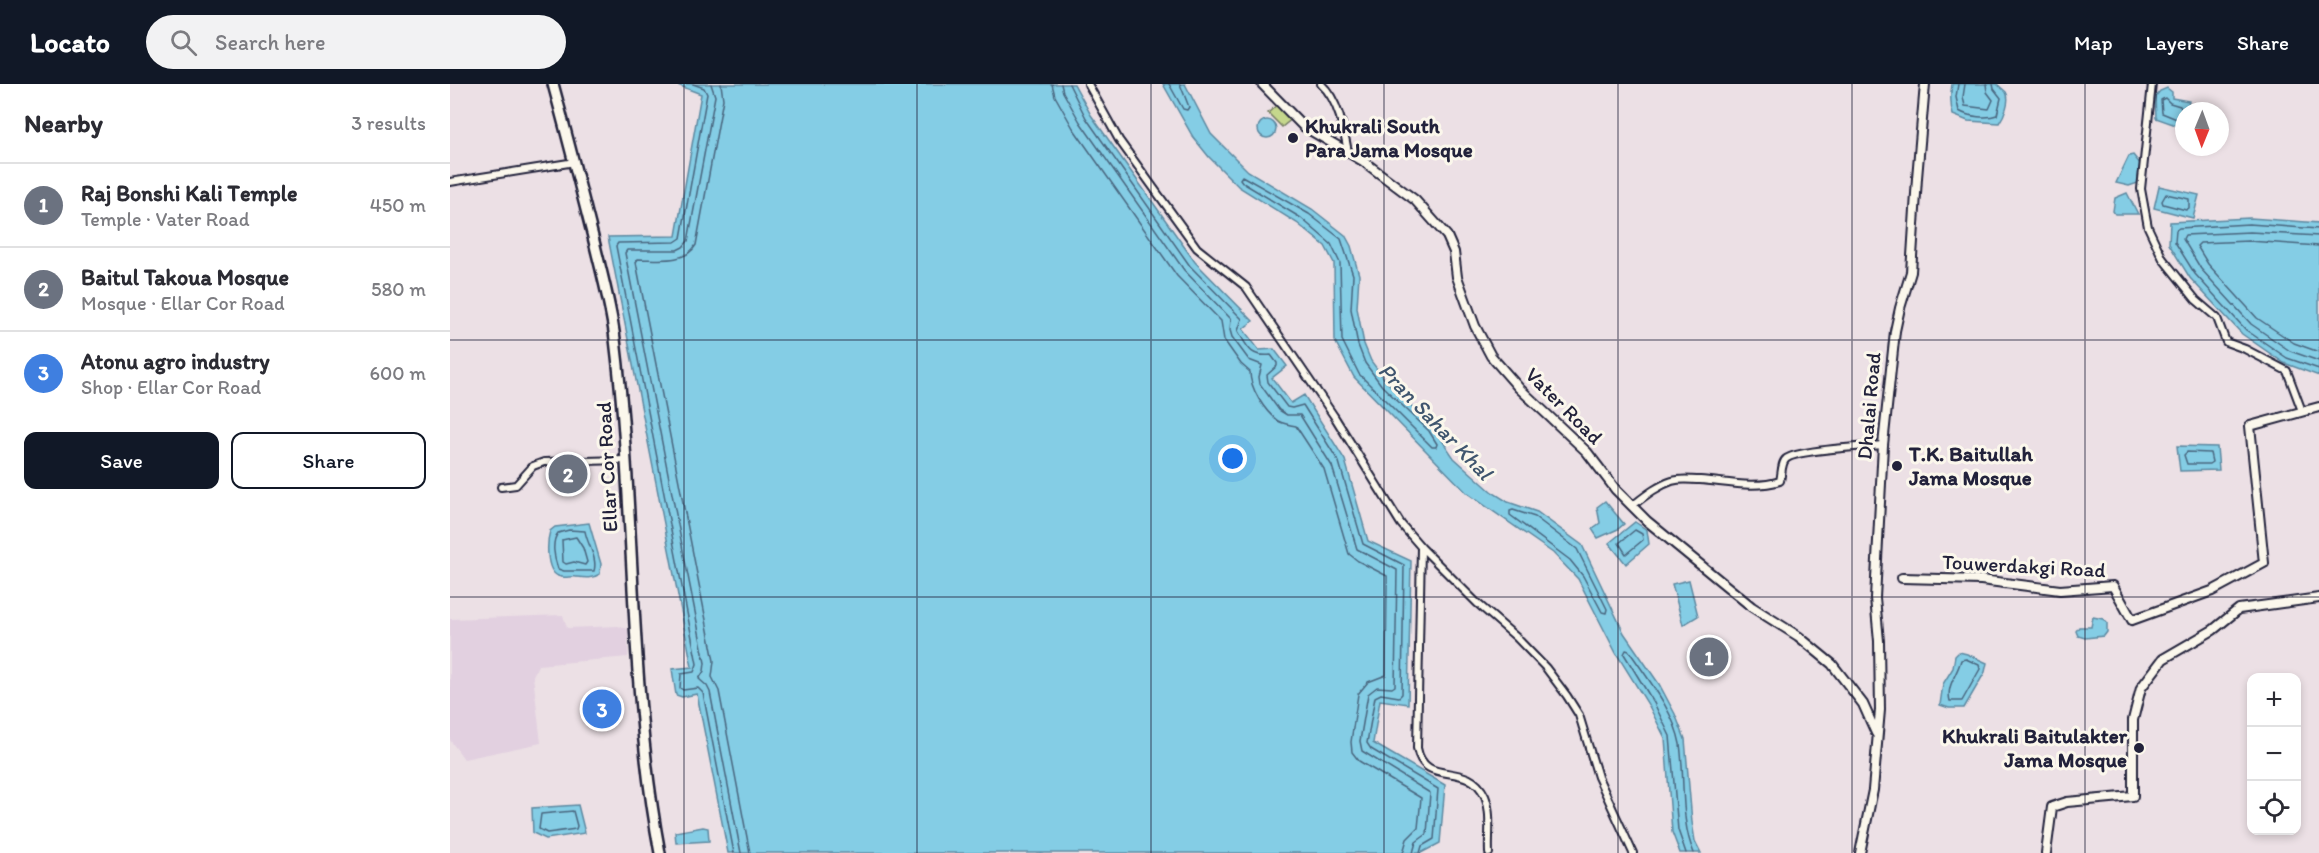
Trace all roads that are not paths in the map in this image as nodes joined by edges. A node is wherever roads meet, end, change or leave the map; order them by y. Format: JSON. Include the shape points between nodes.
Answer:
{"nodes":[{"id":1,"x":553,"y":84,"type":"edge"},
{"id":2,"x":1088,"y":84,"type":"edge"},
{"id":3,"x":1262,"y":84,"type":"edge"},
{"id":4,"x":1321,"y":84,"type":"edge"},
{"id":5,"x":1925,"y":84,"type":"edge"},
{"id":6,"x":2152,"y":84,"type":"edge"},
{"id":7,"x":1348,"y":152,"type":"junction"},
{"id":8,"x":574,"y":162,"type":"junction"},
{"id":9,"x":450,"y":182,"type":"edge"},
{"id":10,"x":2319,"y":407,"type":"edge"},
{"id":11,"x":2302,"y":411,"type":"junction"},
{"id":12,"x":1883,"y":445,"type":"junction"},
{"id":13,"x":625,"y":460,"type":"junction"},
{"id":14,"x":501,"y":487,"type":"dead end"},
{"id":15,"x":1632,"y":506,"type":"junction"},
{"id":16,"x":1421,"y":547,"type":"junction"},
{"id":17,"x":1902,"y":578,"type":"dead end"},
{"id":18,"x":2319,"y":598,"type":"edge"},
{"id":19,"x":1876,"y":733,"type":"junction"},
{"id":20,"x":660,"y":853,"type":"edge"},
{"id":21,"x":1489,"y":853,"type":"edge"},
{"id":22,"x":1633,"y":853,"type":"edge"},
{"id":23,"x":1860,"y":853,"type":"edge"},
{"id":24,"x":2046,"y":853,"type":"edge"}],
"edges":[{"from":1,"to":8,"type":"main road","name":"Ellar Cor Road"},
{"from":2,"to":16,"type":"street","via":[[1119,140],[1197,248],[1246,287],[1334,416],[1401,524]]},
{"from":3,"to":7,"type":"street","name":"Vater Road","via":[[1303,126]]},
{"from":4,"to":7,"type":"street","via":[[1329,91]]},
{"from":5,"to":12,"type":"street","name":"Dhalai Road","via":[[1913,261],[1894,331]]},
{"from":6,"to":11,"type":"street","via":[[2141,189],[2148,227],[2163,259],[2196,300],[2217,318],[2226,342],[2287,371]]},
{"from":7,"to":15,"type":"street","name":"Vater Road","via":[[1415,200],[1436,221],[1454,252],[1457,277],[1475,327],[1491,356],[1587,452]]},
{"from":8,"to":9,"type":"street"},
{"from":8,"to":13,"type":"main road","name":"Ellar Cor Road","via":[[615,336]]},
{"from":10,"to":11,"type":"street","name":"Touwerdakgi Road"},
{"from":11,"to":17,"type":"street","name":"Touwerdakgi Road","via":[[2250,426],[2264,563],[2212,591],[2132,620],[2113,586],[2060,590],[1981,580]]},
{"from":12,"to":15,"type":"street","via":[[1788,457],[1780,481],[1767,484],[1679,479],[1659,486]]},
{"from":12,"to":19,"type":"street","name":"Dhalai Road","via":[[1875,598],[1880,710]]},
{"from":13,"to":14,"type":"street","via":[[544,462],[533,466],[516,484]]},
{"from":13,"to":20,"type":"main road","name":"Ellar Cor Road","via":[[639,687],[650,803]]},
{"from":15,"to":19,"type":"street","name":"Vater Road","via":[[1752,607],[1798,636],[1832,664],[1863,704]]},
{"from":16,"to":21,"type":"street","via":[[1417,748],[1424,766],[1462,775],[1474,781],[1485,796]]},
{"from":16,"to":22,"type":"street","via":[[1516,637],[1567,696],[1579,715],[1598,777]]},
{"from":18,"to":24,"type":"street","via":[[2238,609],[2213,630],[2163,659],[2141,688],[2133,720],[2133,796],[2052,807]]},
{"from":19,"to":23,"type":"street","name":"Dhalai Road","via":[[1873,790]]}]}
